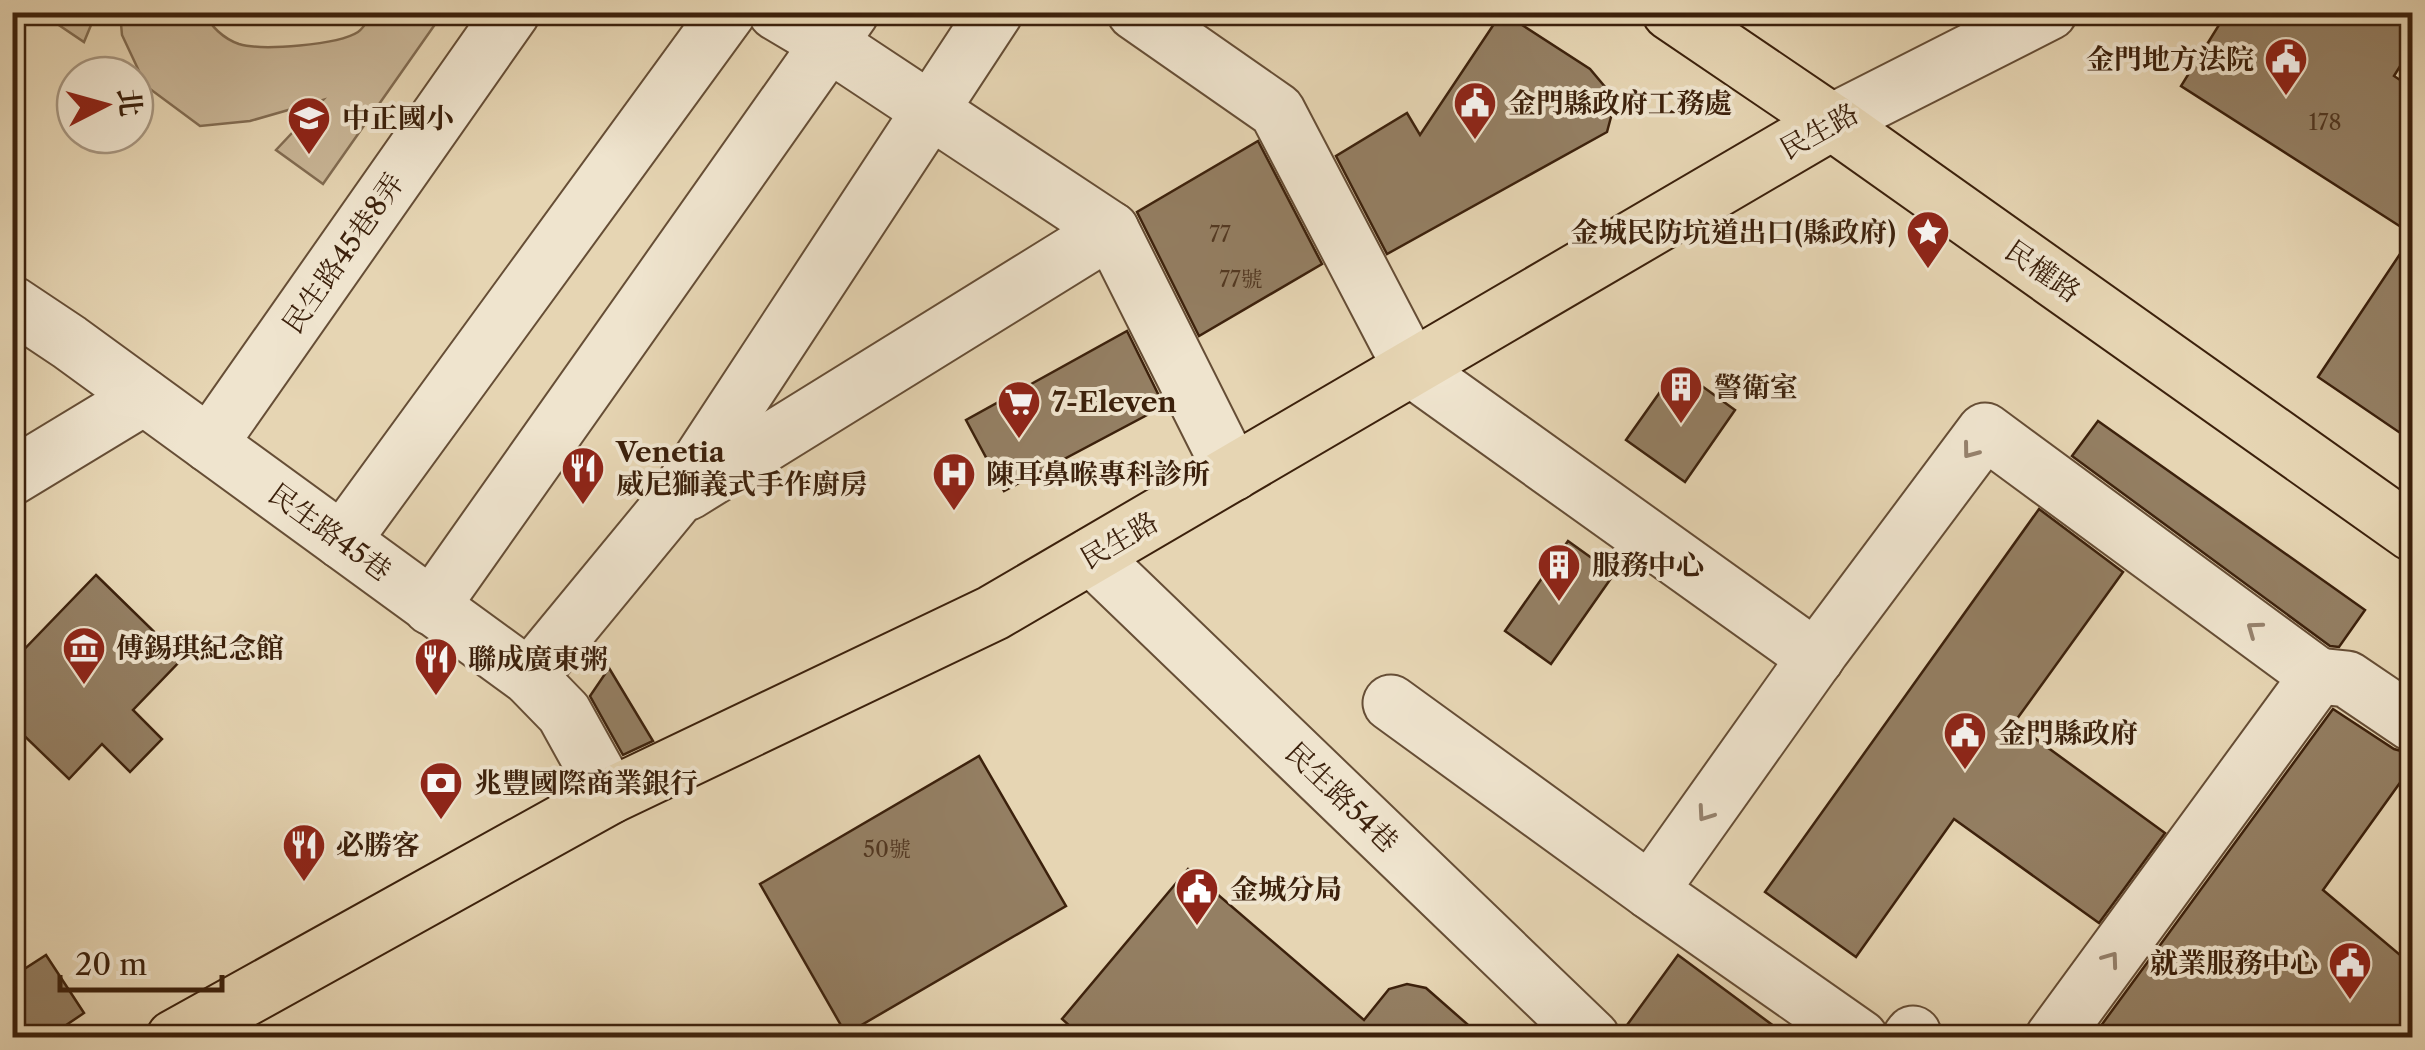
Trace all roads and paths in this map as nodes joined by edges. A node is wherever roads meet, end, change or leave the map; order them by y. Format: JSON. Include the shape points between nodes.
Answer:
{"nodes":[{"id":1,"x":512,"y":12,"type":"edge"},
{"id":2,"x":728,"y":12,"type":"edge"},
{"id":3,"x":776,"y":12,"type":"edge"},
{"id":4,"x":995,"y":12,"type":"edge"},
{"id":5,"x":1135,"y":12,"type":"edge"},
{"id":6,"x":1670,"y":12,"type":"edge"},
{"id":7,"x":2049,"y":12,"type":"edge"},
{"id":8,"x":840,"y":28,"type":"edge"},
{"id":9,"x":930,"y":111,"type":"junction"},
{"id":10,"x":1832,"y":122,"type":"junction"},
{"id":11,"x":1110,"y":230,"type":"junction"},
{"id":12,"x":12,"y":304,"type":"edge"},
{"id":13,"x":1412,"y":369,"type":"junction"},
{"id":14,"x":144,"y":397,"type":"junction"},
{"id":15,"x":209,"y":444,"type":"junction"},
{"id":16,"x":1233,"y":473,"type":"junction"},
{"id":17,"x":12,"y":477,"type":"edge"},
{"id":18,"x":674,"y":501,"type":"junction"},
{"id":19,"x":2412,"y":533,"type":"edge"},
{"id":20,"x":342,"y":541,"type":"junction"},
{"id":21,"x":1091,"y":556,"type":"junction"},
{"id":22,"x":431,"y":606,"type":"junction"},
{"id":23,"x":1816,"y":658,"type":"junction"},
{"id":24,"x":2318,"y":676,"type":"junction"},
{"id":25,"x":529,"y":677,"type":"junction"},
{"id":26,"x":1391,"y":703,"type":"dead end"},
{"id":27,"x":2412,"y":723,"type":"edge"},
{"id":28,"x":610,"y":796,"type":"junction"},
{"id":29,"x":1650,"y":891,"type":"junction"},
{"id":30,"x":1894,"y":1036,"type":"edge"},
{"id":31,"x":174,"y":1038,"type":"edge"},
{"id":32,"x":1592,"y":1038,"type":"edge"},
{"id":33,"x":2053,"y":1038,"type":"edge"}],
"edges":[{"from":1,"to":15,"type":"street","name":"民生路45巷8弄"},
{"from":2,"to":20,"type":"street"},
{"from":3,"to":8,"type":"street"},
{"from":4,"to":9,"type":"street"},
{"from":5,"to":13,"type":"street","via":[[1277,111]]},
{"from":6,"to":10,"type":"main road","name":"民權路"},
{"from":7,"to":10,"type":"street","name":"民生路"},
{"from":8,"to":9,"type":"street"},
{"from":8,"to":22,"type":"street"},
{"from":9,"to":11,"type":"street"},
{"from":9,"to":18,"type":"street"},
{"from":10,"to":13,"type":"main road","name":"民生路"},
{"from":10,"to":19,"type":"main road","name":"民權路"},
{"from":11,"to":16,"type":"street"},
{"from":11,"to":18,"type":"street"},
{"from":12,"to":14,"type":"street","name":"民生路45巷"},
{"from":13,"to":16,"type":"main road","name":"民生路"},
{"from":13,"to":23,"type":"street"},
{"from":14,"to":15,"type":"street","name":"民生路45巷"},
{"from":14,"to":17,"type":"street"},
{"from":15,"to":20,"type":"street","name":"民生路45巷"},
{"from":16,"to":21,"type":"main road","name":"民生路"},
{"from":18,"to":25,"type":"street"},
{"from":20,"to":22,"type":"street","name":"民生路45巷"},
{"from":21,"to":28,"type":"main road","name":"民生路","via":[[994,613]]},
{"from":21,"to":32,"type":"street","name":"民生路54巷"},
{"from":22,"to":25,"type":"street","name":"民生路45巷"},
{"from":24,"to":23,"type":"street","one_way":true,"via":[[2202,599],[1985,431],[1886,536]]},
{"from":23,"to":29,"type":"street","one_way":true,"via":[[1726,755]]},
{"from":24,"to":27,"type":"street","via":[[2347,679]]},
{"from":33,"to":24,"type":"street","one_way":true},
{"from":25,"to":28,"type":"street","name":"民生路45巷","via":[[564,714]]},
{"from":26,"to":29,"type":"street"},
{"from":28,"to":31,"type":"main road","name":"民生路"},
{"from":29,"to":30,"type":"street"}]}
